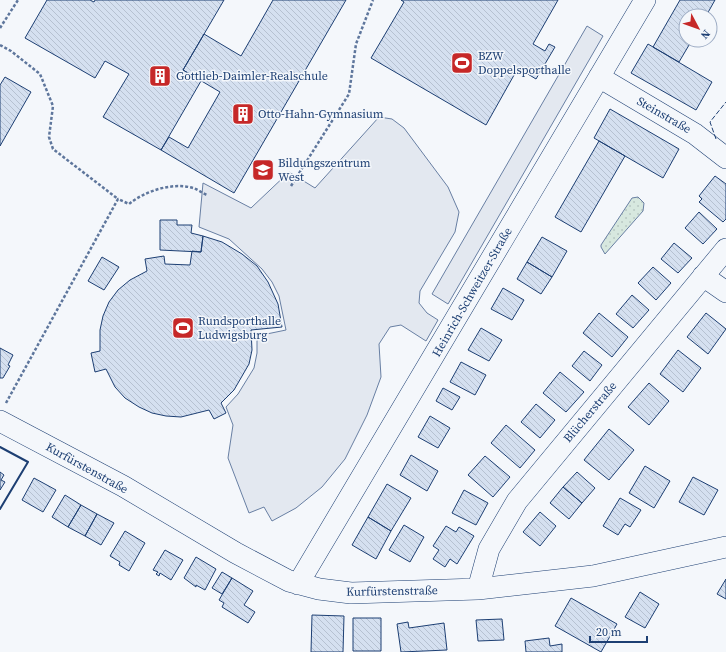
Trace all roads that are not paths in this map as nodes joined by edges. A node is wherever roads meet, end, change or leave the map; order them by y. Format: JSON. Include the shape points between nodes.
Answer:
{"nodes":[{"id":1,"x":645,"y":0,"type":"edge"},
{"id":2,"x":599,"y":77,"type":"junction"},
{"id":3,"x":726,"y":158,"type":"edge"},
{"id":4,"x":726,"y":249,"type":"edge"},
{"id":5,"x":703,"y":276,"type":"junction"},
{"id":6,"x":726,"y":292,"type":"edge"},
{"id":7,"x":2,"y":414,"type":"edge"},
{"id":8,"x":726,"y":547,"type":"edge"},
{"id":9,"x":298,"y":584,"type":"junction"},
{"id":10,"x":478,"y":589,"type":"junction"}],
"edges":[{"from":1,"to":2,"type":"street","name":"Heinrich-Schweitzer-Straße"},
{"from":2,"to":3,"type":"street","name":"Steinstraße","via":[[696,134]]},
{"from":2,"to":9,"type":"street","name":"Heinrich-Schweitzer-Straße"},
{"from":4,"to":5,"type":"street","name":"Blücherstraße"},
{"from":5,"to":6,"type":"street"},
{"from":5,"to":10,"type":"street","name":"Blücherstraße","via":[[517,501],[489,549]]},
{"from":7,"to":9,"type":"street","name":"Kurfürstenstraße","via":[[236,554]]},
{"from":8,"to":10,"type":"street","name":"Kurfürstenstraße","via":[[593,576]]},
{"from":9,"to":10,"type":"street","name":"Kurfürstenstraße","via":[[351,593]]}]}
